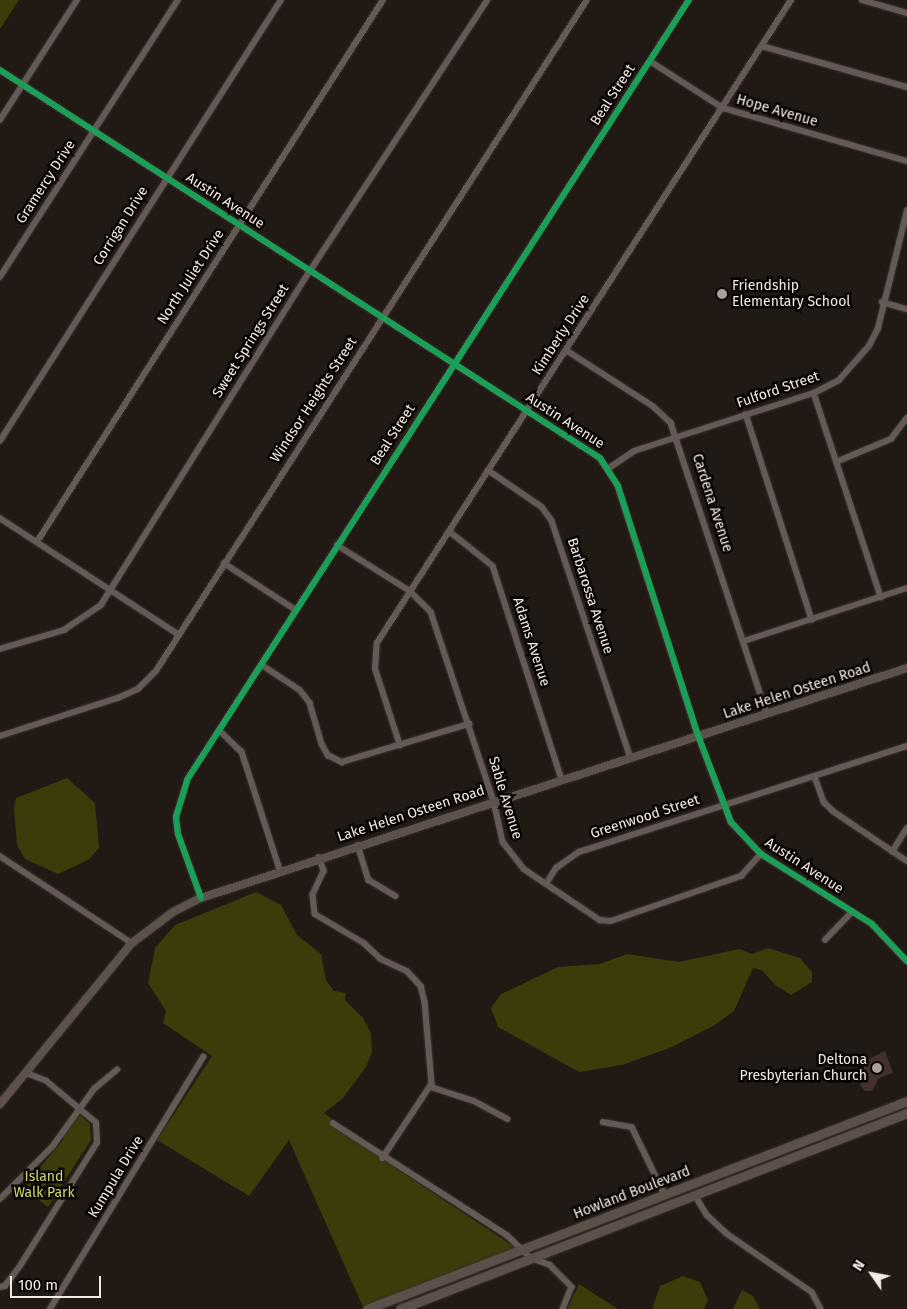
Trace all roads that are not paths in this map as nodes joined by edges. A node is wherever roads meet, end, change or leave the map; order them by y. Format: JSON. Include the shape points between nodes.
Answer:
{"nodes":[{"id":1,"x":76,"y":0,"type":"edge"},
{"id":2,"x":178,"y":0,"type":"edge"},
{"id":3,"x":281,"y":0,"type":"edge"},
{"id":4,"x":383,"y":0,"type":"edge"},
{"id":5,"x":487,"y":0,"type":"edge"},
{"id":6,"x":587,"y":0,"type":"edge"},
{"id":7,"x":689,"y":0,"type":"edge"},
{"id":8,"x":792,"y":0,"type":"edge"},
{"id":9,"x":862,"y":0,"type":"edge"},
{"id":10,"x":907,"y":13,"type":"edge"},
{"id":11,"x":762,"y":46,"type":"junction"},
{"id":12,"x":650,"y":61,"type":"junction"},
{"id":13,"x":0,"y":70,"type":"edge"},
{"id":14,"x":22,"y":84,"type":"junction"},
{"id":15,"x":907,"y":88,"type":"edge"},
{"id":16,"x":723,"y":108,"type":"junction"},
{"id":17,"x":0,"y":120,"type":"edge"},
{"id":18,"x":94,"y":132,"type":"junction"},
{"id":19,"x":907,"y":161,"type":"edge"},
{"id":20,"x":166,"y":178,"type":"junction"},
{"id":21,"x":907,"y":211,"type":"edge"},
{"id":22,"x":239,"y":224,"type":"junction"},
{"id":23,"x":904,"y":233,"type":"edge"},
{"id":24,"x":310,"y":270,"type":"junction"},
{"id":25,"x":0,"y":277,"type":"edge"},
{"id":26,"x":882,"y":302,"type":"junction"},
{"id":27,"x":907,"y":310,"type":"edge"},
{"id":28,"x":383,"y":317,"type":"junction"},
{"id":29,"x":566,"y":350,"type":"junction"},
{"id":30,"x":454,"y":364,"type":"junction"},
{"id":31,"x":814,"y":394,"type":"junction"},
{"id":32,"x":527,"y":411,"type":"junction"},
{"id":33,"x":746,"y":414,"type":"junction"},
{"id":34,"x":907,"y":418,"type":"edge"},
{"id":35,"x":677,"y":437,"type":"junction"},
{"id":36,"x":0,"y":441,"type":"edge"},
{"id":37,"x":836,"y":462,"type":"junction"},
{"id":38,"x":609,"y":468,"type":"junction"},
{"id":39,"x":488,"y":470,"type":"junction"},
{"id":40,"x":0,"y":518,"type":"edge"},
{"id":41,"x":449,"y":531,"type":"junction"},
{"id":42,"x":37,"y":542,"type":"junction"},
{"id":43,"x":337,"y":545,"type":"junction"},
{"id":44,"x":224,"y":563,"type":"junction"},
{"id":45,"x":907,"y":588,"type":"edge"},
{"id":46,"x":110,"y":590,"type":"junction"},
{"id":47,"x":410,"y":591,"type":"junction"},
{"id":48,"x":881,"y":597,"type":"junction"},
{"id":49,"x":296,"y":610,"type":"junction"},
{"id":50,"x":812,"y":620,"type":"junction"},
{"id":51,"x":178,"y":634,"type":"junction"},
{"id":52,"x":744,"y":641,"type":"junction"},
{"id":53,"x":0,"y":649,"type":"edge"},
{"id":54,"x":262,"y":665,"type":"junction"},
{"id":55,"x":907,"y":668,"type":"edge"},
{"id":56,"x":768,"y":714,"type":"junction"},
{"id":57,"x":469,"y":724,"type":"junction"},
{"id":58,"x":219,"y":730,"type":"junction"},
{"id":59,"x":698,"y":735,"type":"junction"},
{"id":60,"x":0,"y":736,"type":"edge"},
{"id":61,"x":400,"y":746,"type":"junction"},
{"id":62,"x":907,"y":746,"type":"edge"},
{"id":63,"x":631,"y":758,"type":"junction"},
{"id":64,"x":814,"y":778,"type":"junction"},
{"id":65,"x":562,"y":780,"type":"junction"},
{"id":66,"x":494,"y":801,"type":"junction"},
{"id":67,"x":723,"y":805,"type":"junction"},
{"id":68,"x":907,"y":828,"type":"edge"},
{"id":69,"x":358,"y":845,"type":"junction"},
{"id":70,"x":892,"y":852,"type":"junction"},
{"id":71,"x":761,"y":854,"type":"junction"},
{"id":72,"x":0,"y":856,"type":"edge"},
{"id":73,"x":319,"y":857,"type":"junction"},
{"id":74,"x":907,"y":861,"type":"edge"},
{"id":75,"x":280,"y":870,"type":"junction"},
{"id":76,"x":546,"y":884,"type":"junction"},
{"id":77,"x":396,"y":896,"type":"dead end"},
{"id":78,"x":201,"y":898,"type":"junction"},
{"id":79,"x":852,"y":912,"type":"junction"},
{"id":80,"x":825,"y":940,"type":"dead end"},
{"id":81,"x":132,"y":943,"type":"junction"},
{"id":82,"x":907,"y":961,"type":"edge"},
{"id":83,"x":203,"y":1057,"type":"dead end"},
{"id":84,"x":117,"y":1070,"type":"dead end"},
{"id":85,"x":25,"y":1073,"type":"junction"},
{"id":86,"x":431,"y":1087,"type":"junction"},
{"id":87,"x":907,"y":1102,"type":"edge"},
{"id":88,"x":0,"y":1104,"type":"edge"},
{"id":89,"x":79,"y":1108,"type":"junction"},
{"id":90,"x":907,"y":1113,"type":"edge"},
{"id":91,"x":508,"y":1119,"type":"dead end"},
{"id":92,"x":603,"y":1122,"type":"dead end"},
{"id":93,"x":333,"y":1123,"type":"dead end"},
{"id":94,"x":383,"y":1158,"type":"junction"},
{"id":95,"x":665,"y":1195,"type":"junction"},
{"id":96,"x":695,"y":1195,"type":"junction"},
{"id":97,"x":0,"y":1199,"type":"edge"},
{"id":98,"x":522,"y":1250,"type":"junction"},
{"id":99,"x":531,"y":1258,"type":"junction"},
{"id":100,"x":0,"y":1287,"type":"edge"},
{"id":101,"x":50,"y":1309,"type":"edge"},
{"id":102,"x":367,"y":1309,"type":"edge"},
{"id":103,"x":400,"y":1309,"type":"edge"},
{"id":104,"x":563,"y":1309,"type":"edge"},
{"id":105,"x":821,"y":1309,"type":"edge"}],
"edges":[{"from":1,"to":14,"type":"street"},
{"from":2,"to":18,"type":"street","name":"Gramercy Drive"},
{"from":3,"to":20,"type":"street","name":"Corrigan Drive"},
{"from":4,"to":22,"type":"street","name":"North Juliet Drive"},
{"from":5,"to":24,"type":"street","name":"Sweet Springs Street"},
{"from":6,"to":28,"type":"street","name":"Windsor Heights Street"},
{"from":7,"to":12,"type":"street","name":"Beal Street"},
{"from":8,"to":11,"type":"street","name":"Kimberly Drive"},
{"from":9,"to":10,"type":"street"},
{"from":11,"to":15,"type":"street"},
{"from":11,"to":16,"type":"street","name":"Kimberly Drive"},
{"from":12,"to":16,"type":"street","name":"Hope Avenue"},
{"from":12,"to":30,"type":"street","name":"Beal Street"},
{"from":13,"to":14,"type":"street","name":"Austin Avenue"},
{"from":14,"to":17,"type":"street"},
{"from":14,"to":18,"type":"street","name":"Austin Avenue"},
{"from":16,"to":19,"type":"street","name":"Hope Avenue"},
{"from":16,"to":29,"type":"street","name":"Kimberly Drive"},
{"from":18,"to":20,"type":"street","name":"Austin Avenue"},
{"from":18,"to":25,"type":"street","name":"Gramercy Drive"},
{"from":20,"to":22,"type":"street","name":"Austin Avenue"},
{"from":20,"to":36,"type":"street","name":"Corrigan Drive"},
{"from":21,"to":23,"type":"street","name":"Fulford Street"},
{"from":22,"to":24,"type":"street","name":"Austin Avenue"},
{"from":22,"to":42,"type":"street","name":"North Juliet Drive"},
{"from":23,"to":26,"type":"street","name":"Fulford Street"},
{"from":24,"to":28,"type":"street","name":"Austin Avenue"},
{"from":24,"to":46,"type":"street","name":"Sweet Springs Street"},
{"from":26,"to":27,"type":"street"},
{"from":26,"to":31,"type":"street","name":"Fulford Street","via":[[878,328],[870,346],[839,380]]},
{"from":28,"to":30,"type":"street","name":"Austin Avenue"},
{"from":28,"to":44,"type":"street","name":"Windsor Heights Street"},
{"from":29,"to":32,"type":"street","name":"Kimberly Drive"},
{"from":29,"to":35,"type":"street","name":"Cardena Avenue","via":[[653,406],[671,423]]},
{"from":30,"to":32,"type":"street","name":"Austin Avenue"},
{"from":30,"to":43,"type":"street","name":"Beal Street"},
{"from":31,"to":33,"type":"street","name":"Fulford Street"},
{"from":31,"to":37,"type":"street"},
{"from":32,"to":38,"type":"street","name":"Austin Avenue","via":[[600,458]]},
{"from":32,"to":39,"type":"street","name":"Kimberly Drive"},
{"from":33,"to":35,"type":"street","name":"Fulford Street"},
{"from":33,"to":50,"type":"street"},
{"from":34,"to":37,"type":"street","via":[[891,439]]},
{"from":35,"to":38,"type":"street","name":"Fulford Street","via":[[634,451]]},
{"from":35,"to":52,"type":"street","name":"Cardena Avenue"},
{"from":37,"to":48,"type":"street"},
{"from":38,"to":59,"type":"street","name":"Austin Avenue"},
{"from":39,"to":41,"type":"street","name":"Kimberly Drive"},
{"from":39,"to":63,"type":"street","name":"Barbarossa Avenue","via":[[542,507],[552,521]]},
{"from":40,"to":42,"type":"street"},
{"from":41,"to":47,"type":"street","name":"Kimberly Drive"},
{"from":41,"to":65,"type":"street","name":"Adams Avenue","via":[[493,566]]},
{"from":42,"to":46,"type":"street"},
{"from":43,"to":47,"type":"street","name":"Sable Avenue"},
{"from":43,"to":49,"type":"street","name":"Beal Street"},
{"from":44,"to":49,"type":"street"},
{"from":44,"to":51,"type":"street","name":"Windsor Heights Street"},
{"from":45,"to":48,"type":"street"},
{"from":46,"to":51,"type":"street"},
{"from":46,"to":53,"type":"street","name":"Sweet Springs Street","via":[[101,605],[79,622]]},
{"from":47,"to":57,"type":"street","name":"Sable Avenue","via":[[430,612]]},
{"from":47,"to":61,"type":"street","name":"Kimberly Drive","via":[[377,643],[373,656]]},
{"from":48,"to":50,"type":"street"},
{"from":49,"to":54,"type":"street","name":"Beal Street"},
{"from":50,"to":52,"type":"street"},
{"from":51,"to":60,"type":"street","name":"Windsor Heights Street","via":[[156,671],[138,689]]},
{"from":52,"to":56,"type":"street","name":"Cardena Avenue"},
{"from":54,"to":58,"type":"street","name":"Beal Street"},
{"from":54,"to":61,"type":"street","via":[[300,690],[310,703],[328,755],[350,762]]},
{"from":55,"to":56,"type":"street","name":"Lake Helen Osteen Road"},
{"from":56,"to":59,"type":"street","name":"Lake Helen Osteen Road"},
{"from":57,"to":61,"type":"street"},
{"from":57,"to":66,"type":"street","name":"Sable Avenue"},
{"from":58,"to":75,"type":"street","via":[[242,752]]},
{"from":58,"to":78,"type":"street","name":"Beal Street","via":[[187,780],[176,817],[178,834]]},
{"from":59,"to":63,"type":"street","name":"Lake Helen Osteen Road"},
{"from":59,"to":67,"type":"street","name":"Austin Avenue"},
{"from":62,"to":64,"type":"street","name":"Greenwood Street"},
{"from":63,"to":65,"type":"street","name":"Lake Helen Osteen Road"},
{"from":64,"to":67,"type":"street","name":"Greenwood Street"},
{"from":64,"to":70,"type":"street","via":[[824,802],[833,811]]},
{"from":65,"to":66,"type":"street","name":"Lake Helen Osteen Road"},
{"from":66,"to":69,"type":"street","name":"Lake Helen Osteen Road"},
{"from":66,"to":76,"type":"street","name":"Sable Avenue","via":[[503,842],[524,868]]},
{"from":67,"to":71,"type":"street","name":"Austin Avenue","via":[[738,832]]},
{"from":67,"to":76,"type":"street","name":"Greenwood Street","via":[[579,852],[556,868]]},
{"from":68,"to":70,"type":"street"},
{"from":69,"to":73,"type":"street","name":"Lake Helen Osteen Road"},
{"from":69,"to":77,"type":"street","via":[[369,880]]},
{"from":70,"to":74,"type":"street"},
{"from":71,"to":76,"type":"street","name":"Sable Avenue","via":[[741,876],[611,921],[600,920]]},
{"from":71,"to":79,"type":"street","name":"Austin Avenue"},
{"from":72,"to":81,"type":"street"},
{"from":73,"to":75,"type":"street","name":"Lake Helen Osteen Road"},
{"from":73,"to":86,"type":"street","via":[[324,871],[313,895],[315,914],[364,943],[381,959],[407,971],[421,986],[429,1030]]},
{"from":75,"to":78,"type":"street","name":"Lake Helen Osteen Road"},
{"from":78,"to":81,"type":"street","name":"Lake Helen Osteen Road","via":[[173,912]]},
{"from":79,"to":80,"type":"street"},
{"from":79,"to":82,"type":"street","name":"Austin Avenue","via":[[884,933]]},
{"from":81,"to":85,"type":"street","name":"Lake Helen Osteen Road"},
{"from":83,"to":101,"type":"street","name":"Kumpula Drive"},
{"from":84,"to":89,"type":"street","via":[[94,1089]]},
{"from":85,"to":88,"type":"street","name":"Lake Helen Osteen Road"},
{"from":85,"to":89,"type":"street","via":[[46,1081]]},
{"from":86,"to":91,"type":"street","via":[[474,1101]]},
{"from":86,"to":94,"type":"street"},
{"from":87,"to":95,"type":"main road","name":"Howland Boulevard"},
{"from":89,"to":97,"type":"street","via":[[52,1147]]},
{"from":89,"to":100,"type":"street","via":[[96,1123],[97,1144],[20,1266],[5,1286]]},
{"from":90,"to":96,"type":"main road","name":"Howland Boulevard"},
{"from":92,"to":95,"type":"street","via":[[632,1127]]},
{"from":93,"to":94,"type":"street"},
{"from":94,"to":98,"type":"street","via":[[507,1235]]},
{"from":95,"to":98,"type":"main road","name":"Howland Boulevard"},
{"from":96,"to":99,"type":"main road","name":"Howland Boulevard"},
{"from":96,"to":105,"type":"street","via":[[706,1215],[726,1233],[812,1292]]},
{"from":98,"to":99,"type":"street"},
{"from":98,"to":102,"type":"main road","name":"Howland Boulevard"},
{"from":99,"to":103,"type":"main road","name":"Howland Boulevard"},
{"from":99,"to":104,"type":"street","via":[[550,1265],[572,1287]]}]}
